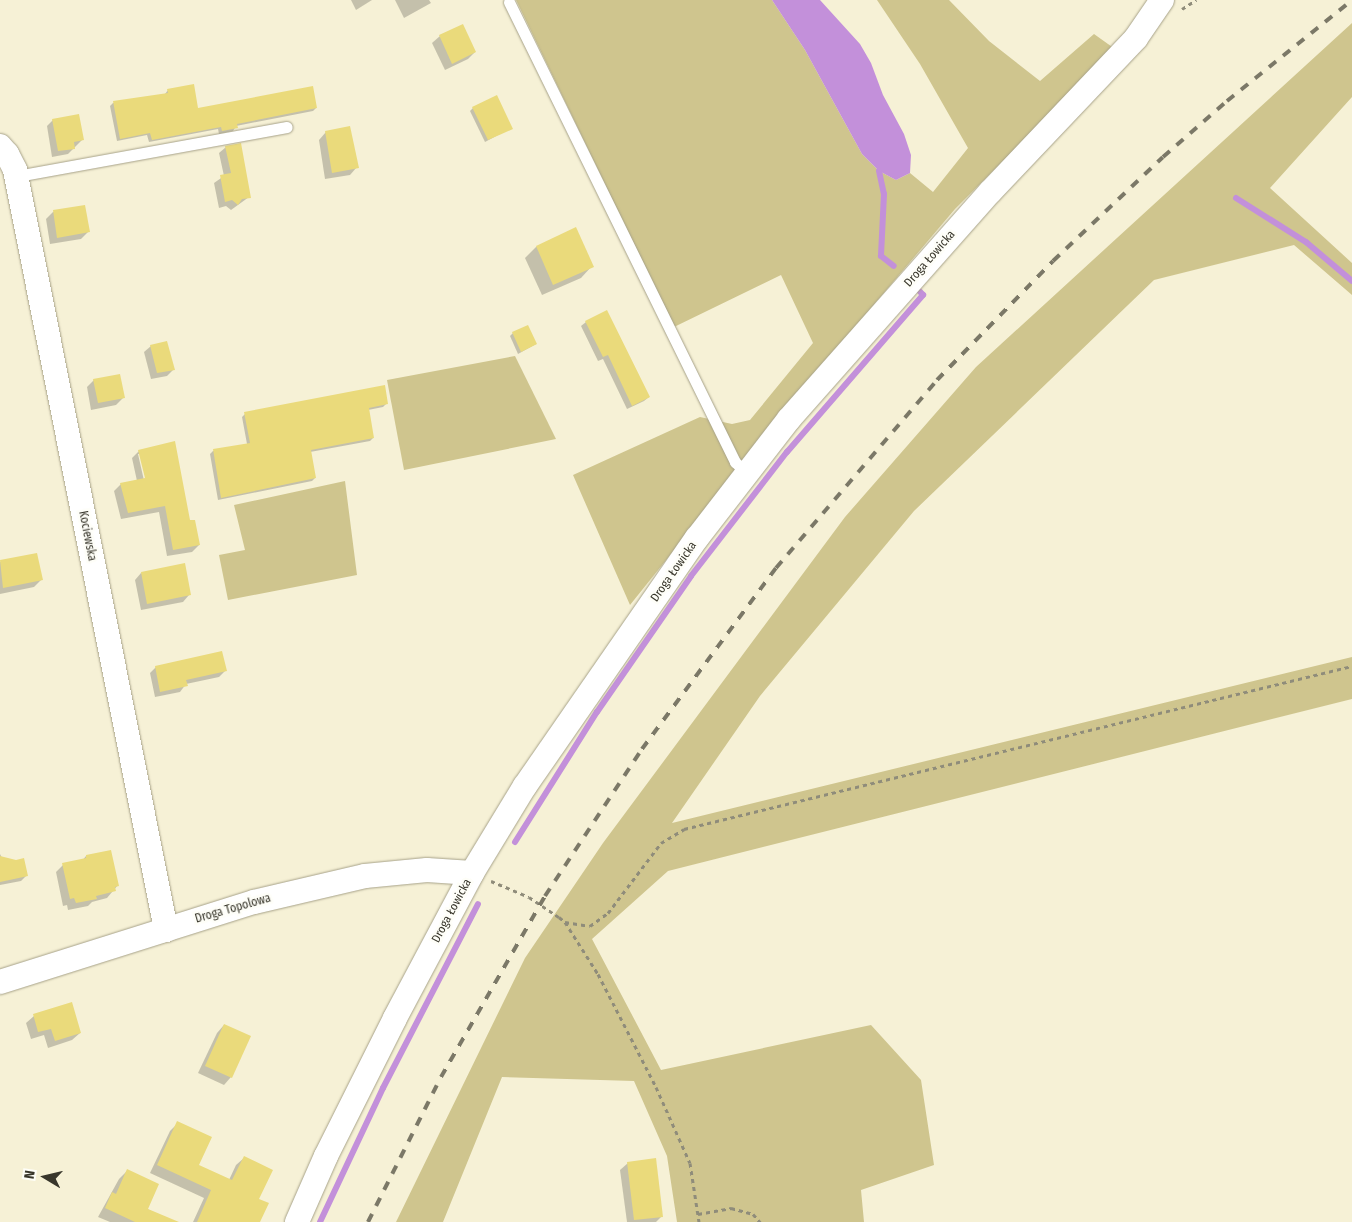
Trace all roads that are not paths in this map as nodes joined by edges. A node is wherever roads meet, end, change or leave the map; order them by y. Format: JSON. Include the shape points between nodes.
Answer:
{"nodes":[{"id":1,"x":1162,"y":0,"type":"edge"},
{"id":2,"x":509,"y":2,"type":"dead end"},
{"id":3,"x":286,"y":128,"type":"dead end"},
{"id":4,"x":0,"y":146,"type":"edge"},
{"id":5,"x":17,"y":176,"type":"junction"},
{"id":6,"x":747,"y":473,"type":"junction"},
{"id":7,"x":472,"y":873,"type":"junction"},
{"id":8,"x":166,"y":930,"type":"junction"},
{"id":9,"x":0,"y":982,"type":"edge"},
{"id":10,"x":296,"y":1222,"type":"edge"}],
"edges":[{"from":1,"to":6,"type":"street","name":"Droga Łowicka","via":[[1136,38],[990,192],[789,420]]},
{"from":2,"to":6,"type":"lane","via":[[735,462]]},
{"from":3,"to":5,"type":"lane"},
{"from":4,"to":5,"type":"street","name":"Kociewska"},
{"from":5,"to":8,"type":"street","name":"Kociewska"},
{"from":6,"to":7,"type":"street","name":"Droga Łowicka","via":[[697,538],[531,778]]},
{"from":7,"to":8,"type":"street","name":"Droga Topolowa","via":[[427,870],[366,876],[254,902]]},
{"from":7,"to":10,"type":"street","name":"Droga Łowicka","via":[[395,1018]]},
{"from":8,"to":9,"type":"street","name":"Droga Topolowa"}]}
